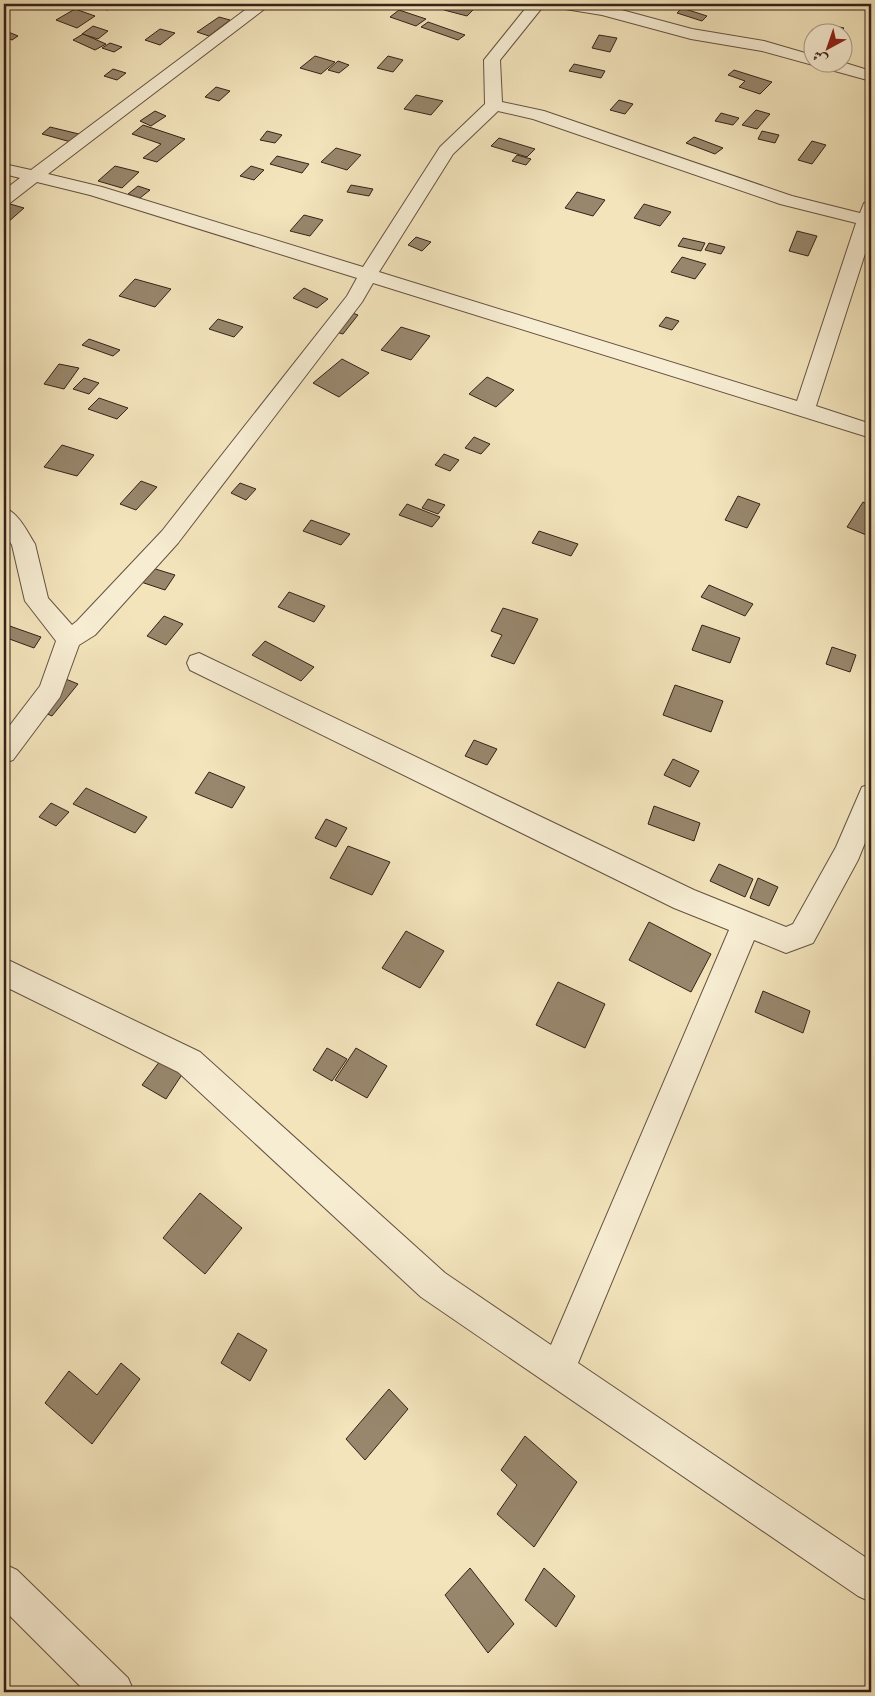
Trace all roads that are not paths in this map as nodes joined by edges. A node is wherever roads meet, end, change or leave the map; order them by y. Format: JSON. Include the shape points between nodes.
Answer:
{"nodes":[{"id":1,"x":263,"y":4,"type":"edge"},
{"id":2,"x":537,"y":4,"type":"edge"},
{"id":3,"x":559,"y":4,"type":"edge"},
{"id":4,"x":605,"y":7,"type":"edge"},
{"id":5,"x":802,"y":57,"type":"edge"},
{"id":6,"x":852,"y":71,"type":"edge"},
{"id":7,"x":871,"y":76,"type":"edge"},
{"id":8,"x":494,"y":105,"type":"junction"},
{"id":9,"x":4,"y":169,"type":"edge"},
{"id":10,"x":33,"y":176,"type":"junction"},
{"id":11,"x":4,"y":199,"type":"edge"},
{"id":12,"x":869,"y":214,"type":"edge"},
{"id":13,"x":368,"y":275,"type":"junction"},
{"id":14,"x":804,"y":410,"type":"junction"},
{"id":15,"x":871,"y":431,"type":"edge"},
{"id":16,"x":4,"y":516,"type":"edge"},
{"id":17,"x":69,"y":638,"type":"junction"},
{"id":18,"x":199,"y":663,"type":"dead end"},
{"id":19,"x":4,"y":752,"type":"edge"},
{"id":20,"x":871,"y":795,"type":"edge"},
{"id":21,"x":746,"y":924,"type":"junction"},
{"id":22,"x":4,"y":971,"type":"edge"},
{"id":23,"x":558,"y":1370,"type":"junction"},
{"id":24,"x":4,"y":1583,"type":"edge"},
{"id":25,"x":871,"y":1583,"type":"edge"},
{"id":26,"x":114,"y":1692,"type":"edge"}],
"edges":[{"from":1,"to":10,"type":"street"},
{"from":2,"to":8,"type":"street","via":[[492,60]]},
{"from":3,"to":4,"type":"street"},
{"from":4,"to":5,"type":"street","via":[[691,34],[764,46]]},
{"from":6,"to":7,"type":"street"},
{"from":8,"to":12,"type":"street","via":[[538,115],[786,200]]},
{"from":8,"to":13,"type":"street","via":[[446,151]]},
{"from":9,"to":10,"type":"street"},
{"from":10,"to":11,"type":"street"},
{"from":10,"to":13,"type":"street","via":[[96,191]]},
{"from":12,"to":14,"type":"street"},
{"from":13,"to":14,"type":"street"},
{"from":13,"to":17,"type":"street","via":[[356,298],[170,537],[86,628]]},
{"from":14,"to":15,"type":"street"},
{"from":16,"to":17,"type":"street","via":[[23,544],[37,601]]},
{"from":17,"to":19,"type":"street","via":[[52,690]]},
{"from":18,"to":21,"type":"street","via":[[684,899]]},
{"from":20,"to":21,"type":"street","via":[[848,852],[803,934],[786,940]]},
{"from":21,"to":23,"type":"street"},
{"from":22,"to":23,"type":"street","via":[[189,1062],[433,1285]]},
{"from":23,"to":25,"type":"street"},
{"from":24,"to":26,"type":"street"}]}
